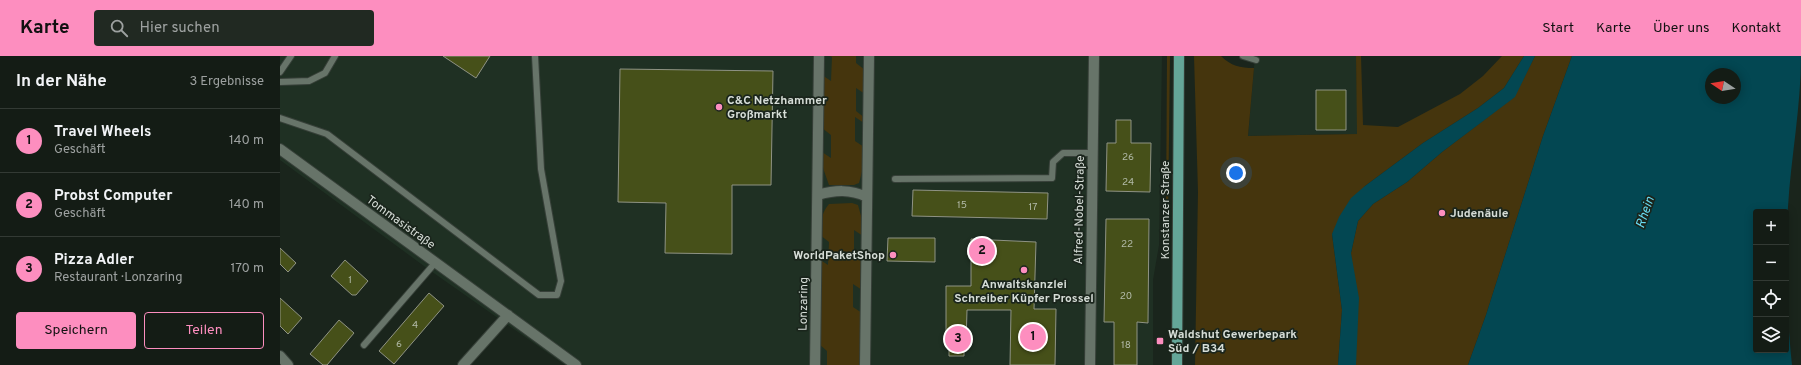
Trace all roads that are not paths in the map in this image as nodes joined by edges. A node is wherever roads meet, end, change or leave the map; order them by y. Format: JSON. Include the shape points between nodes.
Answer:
{"nodes":[{"id":1,"x":292,"y":56,"type":"edge"},
{"id":2,"x":335,"y":56,"type":"edge"},
{"id":3,"x":535,"y":56,"type":"edge"},
{"id":4,"x":819,"y":56,"type":"edge"},
{"id":5,"x":869,"y":56,"type":"edge"},
{"id":6,"x":1094,"y":56,"type":"edge"},
{"id":7,"x":1179,"y":56,"type":"edge"},
{"id":8,"x":1243,"y":56,"type":"edge"},
{"id":9,"x":1256,"y":60,"type":"dead end"},
{"id":10,"x":280,"y":72,"type":"edge"},
{"id":11,"x":280,"y":82,"type":"edge"},
{"id":12,"x":280,"y":118,"type":"edge"},
{"id":13,"x":280,"y":149,"type":"edge"},
{"id":14,"x":1093,"y":153,"type":"junction"},
{"id":15,"x":895,"y":179,"type":"dead end"},
{"id":16,"x":818,"y":195,"type":"junction"},
{"id":17,"x":867,"y":197,"type":"junction"},
{"id":18,"x":435,"y":263,"type":"junction"},
{"id":19,"x":508,"y":314,"type":"junction"},
{"id":20,"x":364,"y":345,"type":"dead end"},
{"id":21,"x":280,"y":356,"type":"edge"},
{"id":22,"x":288,"y":365,"type":"edge"},
{"id":23,"x":463,"y":365,"type":"edge"},
{"id":24,"x":576,"y":365,"type":"edge"},
{"id":25,"x":815,"y":365,"type":"edge"},
{"id":26,"x":865,"y":365,"type":"edge"},
{"id":27,"x":1090,"y":365,"type":"edge"},
{"id":28,"x":1177,"y":365,"type":"edge"}],
"edges":[{"from":1,"to":10,"type":"lane"},
{"from":2,"to":11,"type":"lane","via":[[325,73],[308,81]]},
{"from":3,"to":12,"type":"lane","via":[[541,169],[561,281],[557,295],[539,295],[327,134]]},
{"from":4,"to":16,"type":"street","name":"Lonzaring"},
{"from":5,"to":17,"type":"street"},
{"from":6,"to":14,"type":"street","name":"Alfred-Nobel-Straße"},
{"from":7,"to":28,"type":"main road","name":"Konstanzer Straße"},
{"from":8,"to":9,"type":"lane"},
{"from":13,"to":18,"type":"street","name":"Tommasistraße"},
{"from":14,"to":15,"type":"lane","via":[[1063,153],[1054,162],[1052,178]]},
{"from":14,"to":27,"type":"street","name":"Alfred-Nobel-Straße"},
{"from":16,"to":17,"type":"street","via":[[843,190]]},
{"from":16,"to":25,"type":"street","name":"Lonzaring"},
{"from":17,"to":26,"type":"street"},
{"from":18,"to":19,"type":"street","name":"Tommasistraße"},
{"from":18,"to":20,"type":"lane"},
{"from":19,"to":23,"type":"street"},
{"from":19,"to":24,"type":"street","name":"Tommasistraße"},
{"from":21,"to":22,"type":"street"}]}
